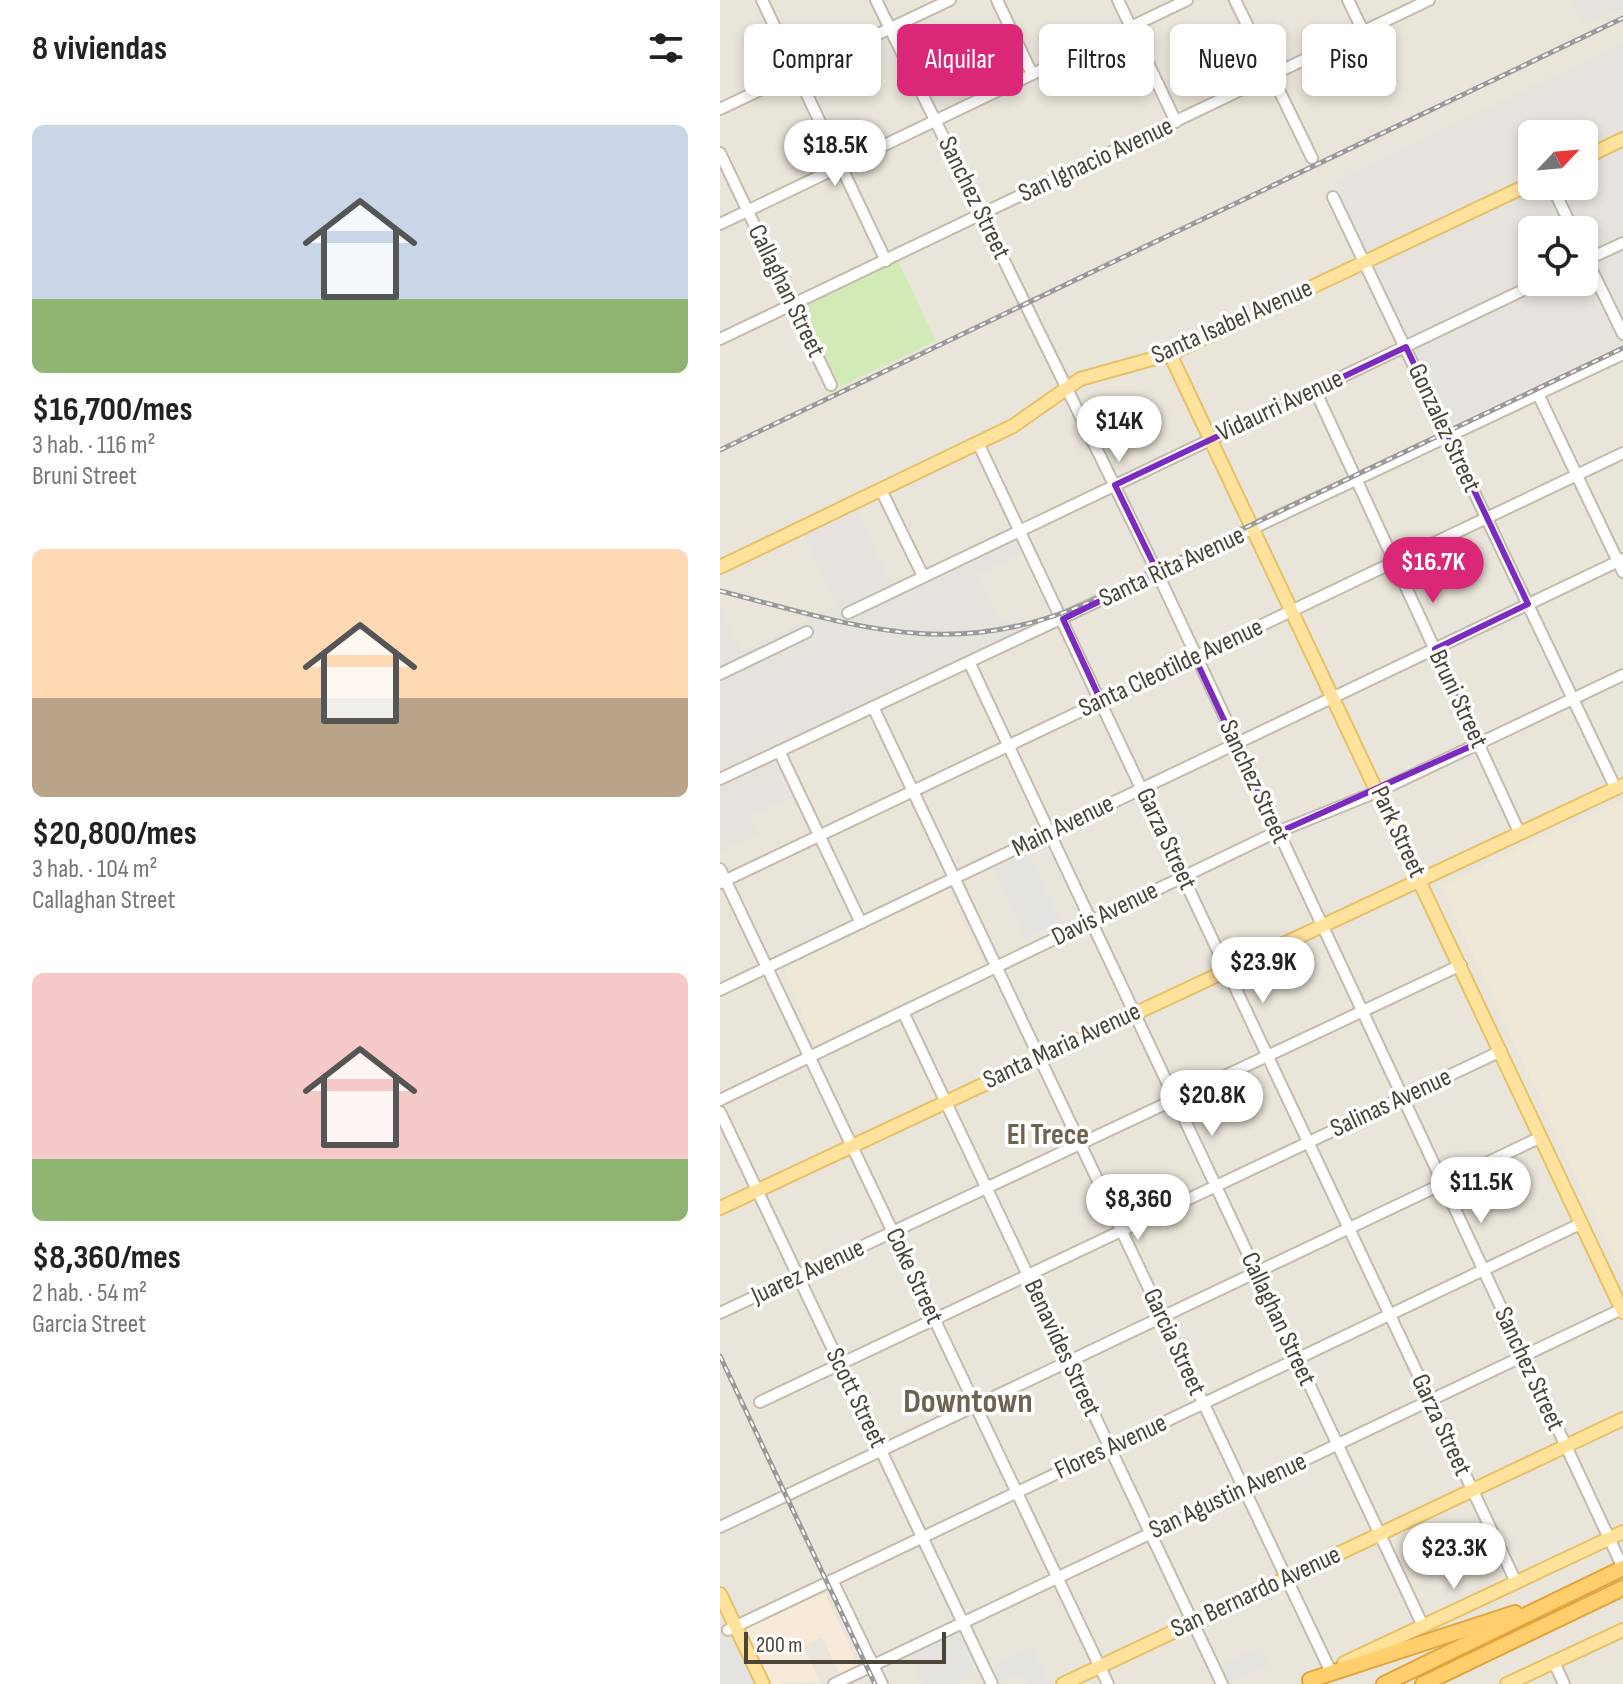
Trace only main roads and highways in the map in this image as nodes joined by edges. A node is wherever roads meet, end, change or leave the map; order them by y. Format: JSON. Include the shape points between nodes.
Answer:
{"nodes":[{"id":1,"x":1623,"y":139,"type":"edge"},
{"id":2,"x":1598,"y":151,"type":"edge"},
{"id":3,"x":1518,"y":190,"type":"edge"},
{"id":4,"x":1170,"y":354,"type":"junction"},
{"id":5,"x":720,"y":567,"type":"edge"},
{"id":6,"x":1620,"y":787,"type":"edge"},
{"id":7,"x":1421,"y":881,"type":"junction"},
{"id":8,"x":720,"y":1208,"type":"edge"},
{"id":9,"x":1622,"y":1311,"type":"edge"},
{"id":10,"x":1623,"y":1419,"type":"edge"},
{"id":11,"x":1623,"y":1532,"type":"edge"},
{"id":12,"x":1623,"y":1568,"type":"edge"},
{"id":13,"x":1623,"y":1588,"type":"edge"},
{"id":14,"x":720,"y":1594,"type":"edge"},
{"id":15,"x":1553,"y":1601,"type":"junction"},
{"id":16,"x":1623,"y":1630,"type":"edge"},
{"id":17,"x":1305,"y":1682,"type":"edge"},
{"id":18,"x":1427,"y":1682,"type":"edge"},
{"id":19,"x":763,"y":1684,"type":"edge"},
{"id":20,"x":1063,"y":1684,"type":"edge"},
{"id":21,"x":1384,"y":1684,"type":"edge"},
{"id":22,"x":1507,"y":1684,"type":"edge"}],
"edges":[{"from":1,"to":2,"type":"main road"},
{"from":3,"to":4,"type":"main road","name":"Santa Isabel Avenue"},
{"from":4,"to":5,"type":"main road","name":"Santa Isabel Avenue","via":[[1091,375],[1028,418]]},
{"from":4,"to":7,"type":"main road","name":"Park Street"},
{"from":6,"to":7,"type":"main road","name":"Santa Maria Avenue"},
{"from":7,"to":8,"type":"main road","name":"Santa Maria Avenue"},
{"from":7,"to":9,"type":"main road","name":"Park Street"},
{"from":10,"to":20,"type":"main road","name":"San Bernardo Avenue"},
{"from":11,"to":17,"type":"main road"},
{"from":12,"to":15,"type":"highway"},
{"from":13,"to":18,"type":"highway"},
{"from":14,"to":19,"type":"main road"},
{"from":15,"to":17,"type":"highway"},
{"from":15,"to":21,"type":"highway"},
{"from":16,"to":22,"type":"main road"}]}
